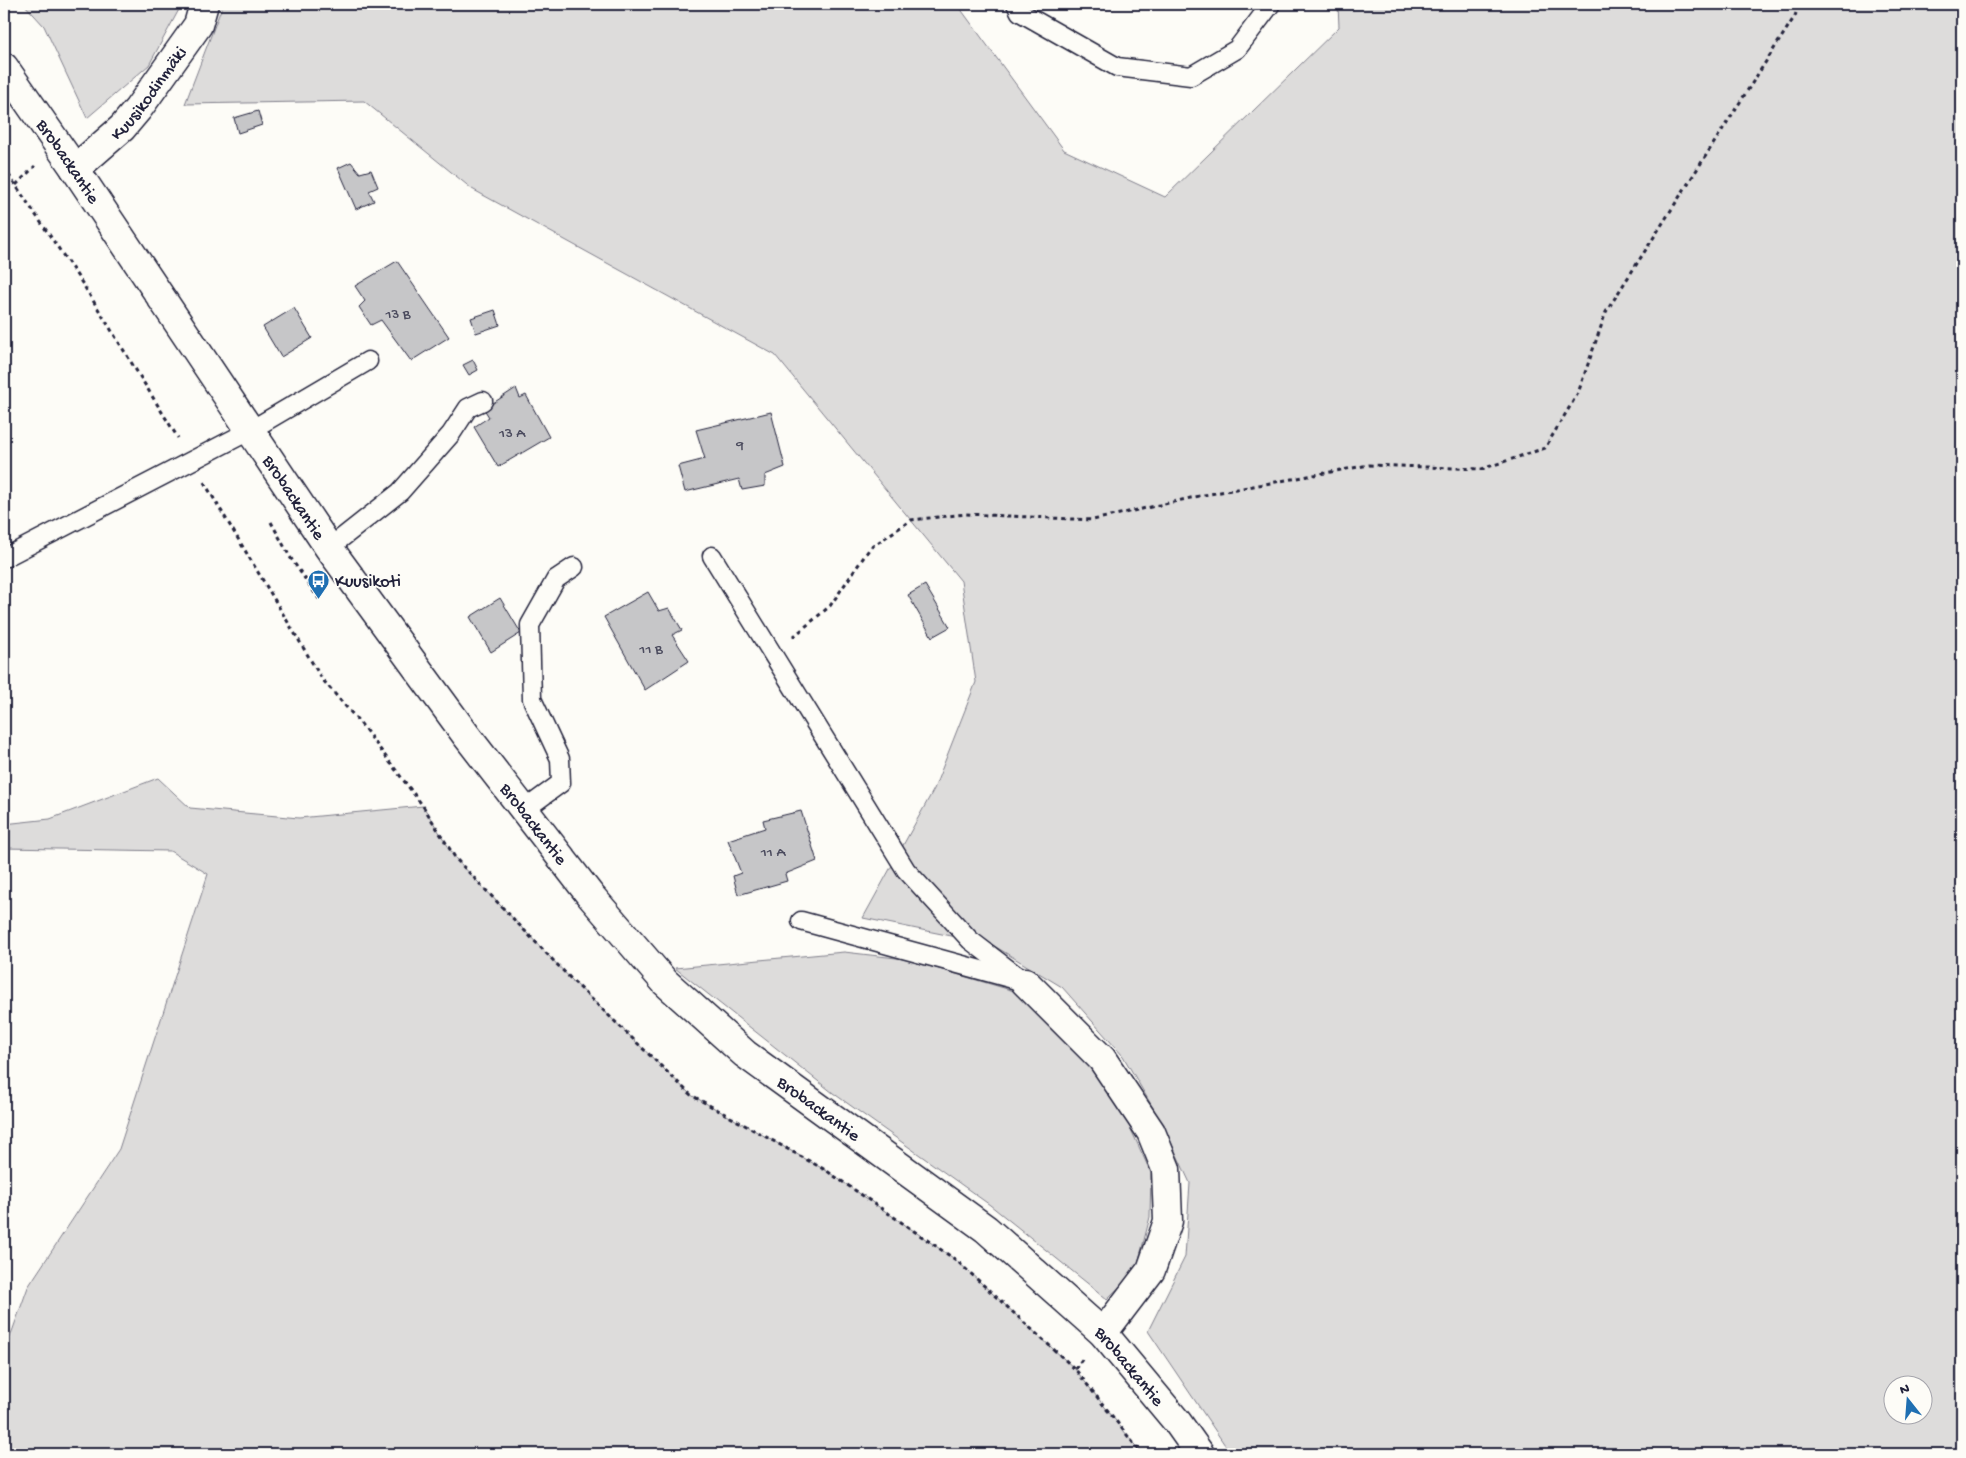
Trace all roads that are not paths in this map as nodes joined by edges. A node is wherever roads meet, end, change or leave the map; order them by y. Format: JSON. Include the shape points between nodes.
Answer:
{"nodes":[{"id":1,"x":204,"y":4,"type":"edge"},
{"id":2,"x":1016,"y":4,"type":"edge"},
{"id":3,"x":1271,"y":4,"type":"edge"},
{"id":4,"x":4,"y":67,"type":"edge"},
{"id":5,"x":75,"y":169,"type":"junction"},
{"id":6,"x":368,"y":361,"type":"dead end"},
{"id":7,"x":483,"y":401,"type":"dead end"},
{"id":8,"x":249,"y":432,"type":"junction"},
{"id":9,"x":329,"y":548,"type":"junction"},
{"id":10,"x":712,"y":556,"type":"dead end"},
{"id":11,"x":4,"y":558,"type":"edge"},
{"id":12,"x":574,"y":567,"type":"dead end"},
{"id":13,"x":524,"y":810,"type":"junction"},
{"id":14,"x":801,"y":921,"type":"dead end"},
{"id":15,"x":1025,"y":982,"type":"junction"},
{"id":16,"x":1103,"y":1333,"type":"junction"},
{"id":17,"x":1200,"y":1454,"type":"edge"}],
"edges":[{"from":1,"to":5,"type":"street","name":"Kuusikodinmäki","via":[[198,25],[138,109],[122,128]]},
{"from":2,"to":3,"type":"lane","via":[[1020,12],[1117,67],[1191,76],[1237,49]]},
{"from":4,"to":5,"type":"street","name":"Brobackantie"},
{"from":5,"to":8,"type":"street","name":"Brobackantie"},
{"from":6,"to":8,"type":"lane"},
{"from":7,"to":9,"type":"lane","via":[[468,408],[451,434],[400,492]]},
{"from":8,"to":9,"type":"street","name":"Brobackantie"},
{"from":8,"to":11,"type":"lane"},
{"from":9,"to":13,"type":"street","name":"Brobackantie"},
{"from":10,"to":15,"type":"lane","via":[[906,870],[970,940]]},
{"from":12,"to":13,"type":"lane","via":[[556,579],[530,625],[532,699],[560,759],[561,783]]},
{"from":13,"to":16,"type":"street","name":"Brobackantie","via":[[590,895],[665,982],[745,1054],[986,1229]]},
{"from":14,"to":15,"type":"lane"},
{"from":15,"to":16,"type":"street","via":[[1102,1060],[1151,1132],[1166,1169],[1168,1221],[1151,1270]]},
{"from":16,"to":17,"type":"street","name":"Brobackantie"}]}
